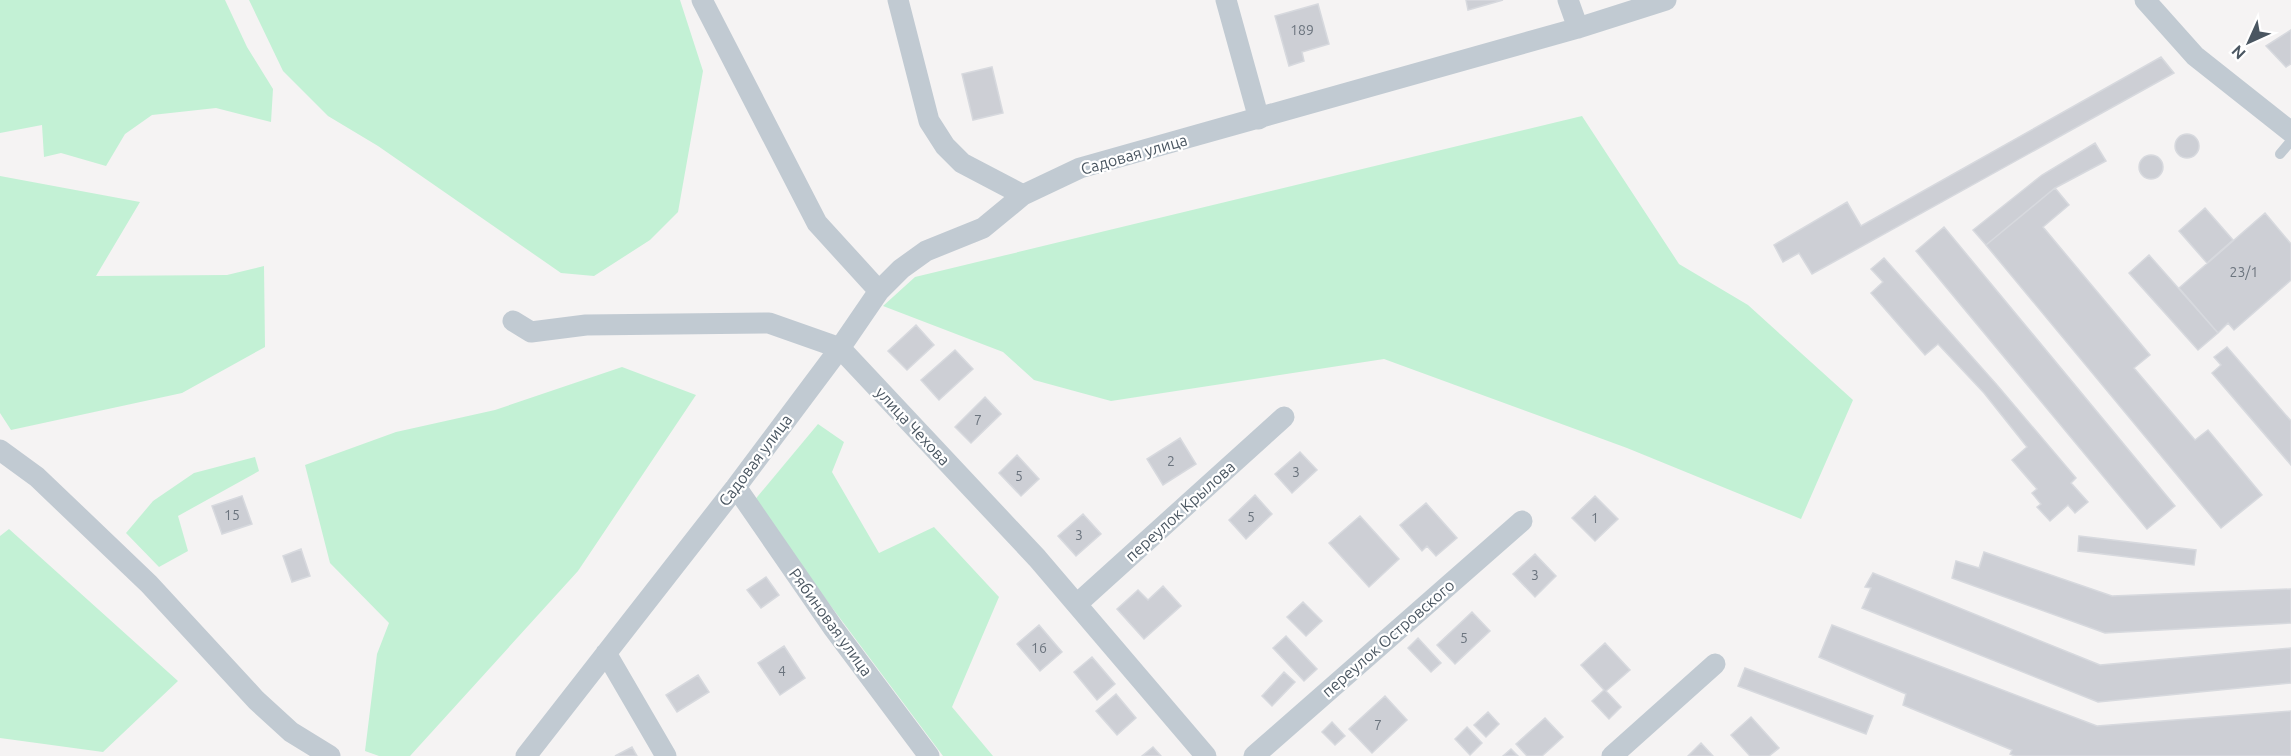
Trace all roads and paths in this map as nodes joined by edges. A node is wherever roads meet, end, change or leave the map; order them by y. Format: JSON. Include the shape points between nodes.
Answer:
{"nodes":[{"id":1,"x":702,"y":0,"type":"edge"},
{"id":2,"x":898,"y":0,"type":"edge"},
{"id":3,"x":1226,"y":0,"type":"edge"},
{"id":4,"x":1568,"y":0,"type":"edge"},
{"id":5,"x":1666,"y":0,"type":"edge"},
{"id":6,"x":2148,"y":0,"type":"edge"},
{"id":7,"x":1578,"y":28,"type":"junction"},
{"id":8,"x":1259,"y":119,"type":"junction"},
{"id":9,"x":2291,"y":132,"type":"edge"},
{"id":10,"x":2291,"y":141,"type":"edge"},
{"id":11,"x":2280,"y":154,"type":"dead end"},
{"id":12,"x":1023,"y":195,"type":"junction"},
{"id":13,"x":879,"y":291,"type":"junction"},
{"id":14,"x":513,"y":321,"type":"dead end"},
{"id":15,"x":840,"y":348,"type":"junction"},
{"id":16,"x":1284,"y":417,"type":"dead end"},
{"id":17,"x":0,"y":450,"type":"edge"},
{"id":18,"x":736,"y":487,"type":"junction"},
{"id":19,"x":1522,"y":521,"type":"dead end"},
{"id":20,"x":1077,"y":604,"type":"junction"},
{"id":21,"x":606,"y":652,"type":"junction"},
{"id":22,"x":1715,"y":664,"type":"dead end"},
{"id":23,"x":330,"y":756,"type":"edge"},
{"id":24,"x":526,"y":756,"type":"edge"},
{"id":25,"x":666,"y":756,"type":"edge"},
{"id":26,"x":928,"y":756,"type":"edge"},
{"id":27,"x":1206,"y":756,"type":"edge"},
{"id":28,"x":1254,"y":756,"type":"edge"},
{"id":29,"x":1612,"y":756,"type":"edge"}],
"edges":[{"from":1,"to":13,"type":"street","via":[[817,223]]},
{"from":2,"to":12,"type":"street","via":[[929,121],[945,146],[962,163]]},
{"from":3,"to":8,"type":"street"},
{"from":4,"to":7,"type":"street"},
{"from":5,"to":7,"type":"street","name":"Садовая улица"},
{"from":6,"to":9,"type":"street","via":[[2195,56]]},
{"from":7,"to":8,"type":"street","name":"Садовая улица"},
{"from":8,"to":12,"type":"street","name":"Садовая улица","via":[[1080,168]]},
{"from":10,"to":11,"type":"lane"},
{"from":12,"to":13,"type":"street","name":"Садовая улица","via":[[983,228],[926,251]]},
{"from":13,"to":15,"type":"street","name":"Садовая улица"},
{"from":14,"to":15,"type":"street","name":"улица Чехова","via":[[531,332],[586,325],[769,323]]},
{"from":15,"to":18,"type":"street","name":"Садовая улица"},
{"from":15,"to":20,"type":"street","name":"улица Чехова"},
{"from":16,"to":20,"type":"street","name":"переулок Крылова"},
{"from":17,"to":23,"type":"street","via":[[37,477],[149,584],[256,700],[291,732]]},
{"from":18,"to":21,"type":"street","name":"Садовая улица"},
{"from":18,"to":26,"type":"street","name":"Рябиновая улица"},
{"from":19,"to":28,"type":"street","name":"переулок Островского"},
{"from":20,"to":27,"type":"street","name":"улица Чехова"},
{"from":21,"to":24,"type":"street","name":"Садовая улица"},
{"from":21,"to":25,"type":"street"},
{"from":22,"to":29,"type":"street"}]}
